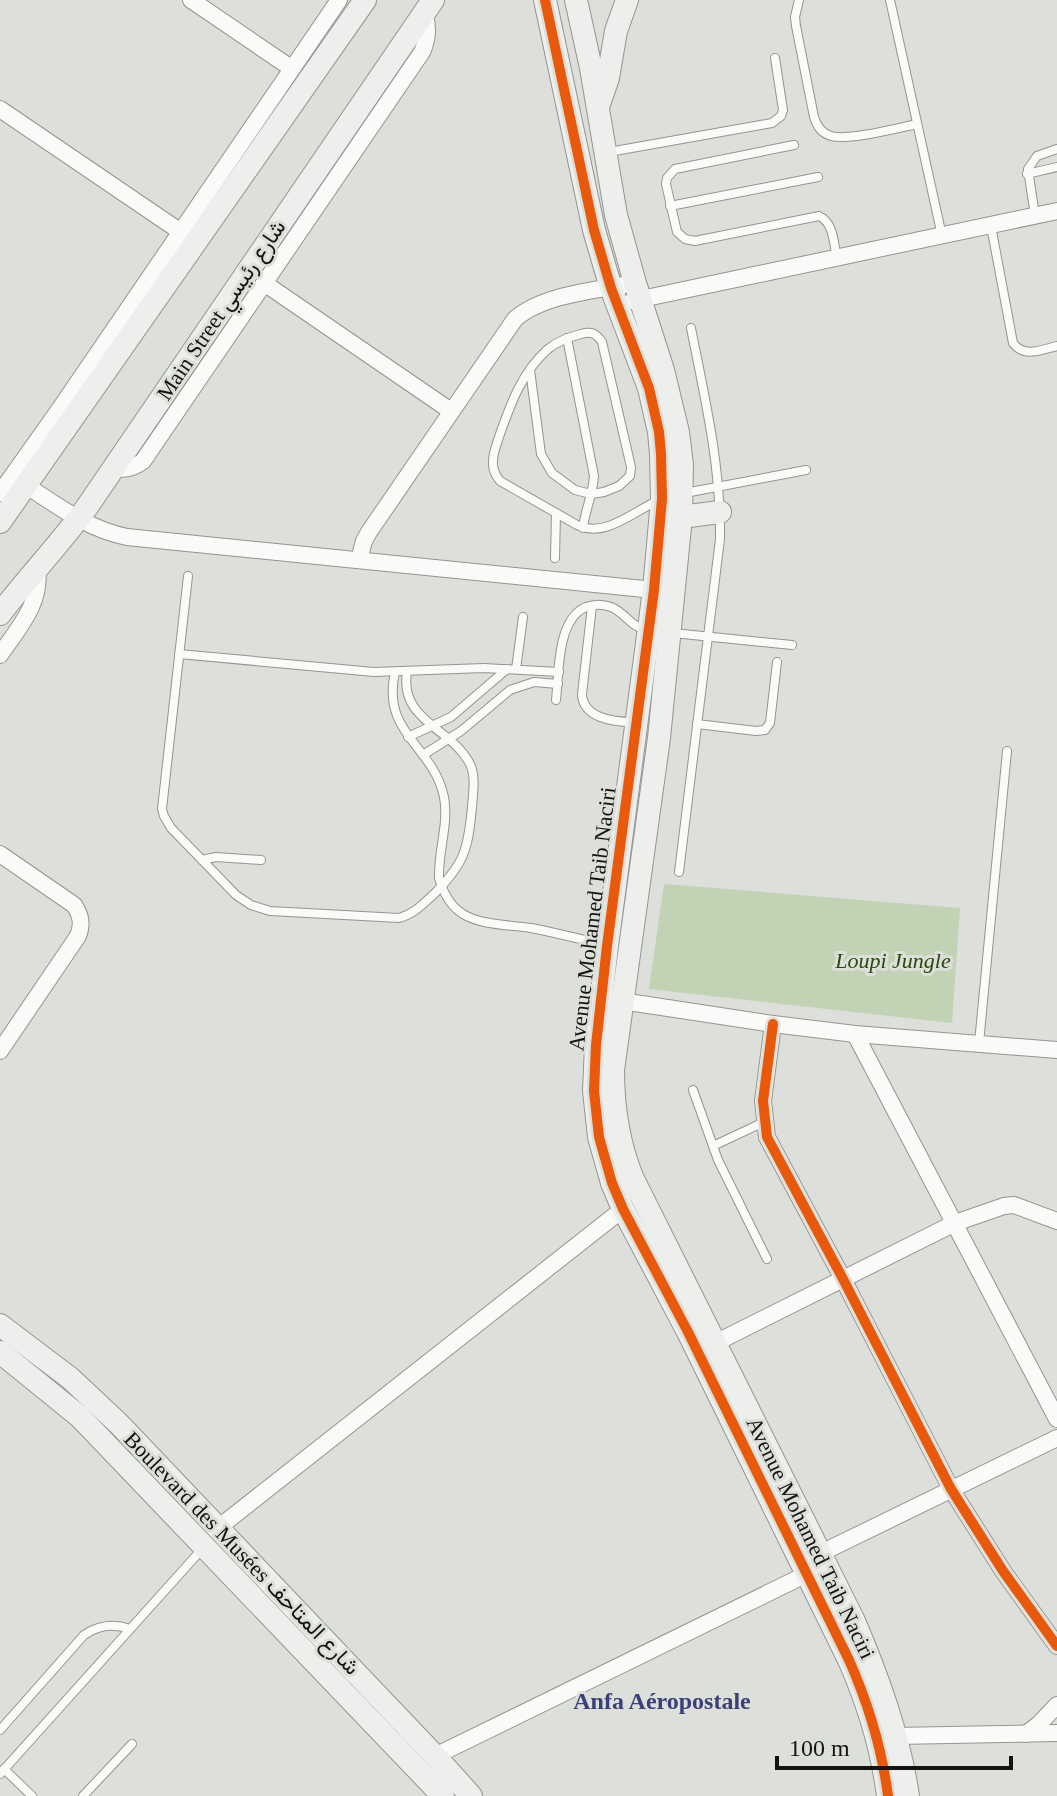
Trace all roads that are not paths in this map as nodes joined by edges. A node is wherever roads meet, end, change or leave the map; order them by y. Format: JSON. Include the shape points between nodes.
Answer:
{"nodes":[{"id":1,"x":191,"y":0,"type":"edge"},
{"id":2,"x":339,"y":0,"type":"edge"},
{"id":3,"x":365,"y":0,"type":"edge"},
{"id":4,"x":545,"y":0,"type":"edge"},
{"id":5,"x":576,"y":0,"type":"edge"},
{"id":6,"x":627,"y":0,"type":"edge"},
{"id":7,"x":799,"y":0,"type":"edge"},
{"id":8,"x":890,"y":0,"type":"edge"},
{"id":9,"x":428,"y":7,"type":"edge"},
{"id":10,"x":775,"y":58,"type":"dead end"},
{"id":11,"x":291,"y":68,"type":"junction"},
{"id":12,"x":0,"y":109,"type":"edge"},
{"id":13,"x":597,"y":109,"type":"junction"},
{"id":14,"x":917,"y":124,"type":"junction"},
{"id":15,"x":794,"y":145,"type":"dead end"},
{"id":16,"x":1057,"y":149,"type":"edge"},
{"id":17,"x":604,"y":153,"type":"junction"},
{"id":18,"x":1057,"y":167,"type":"edge"},
{"id":19,"x":1027,"y":174,"type":"junction"},
{"id":20,"x":818,"y":177,"type":"dead end"},
{"id":21,"x":670,"y":206,"type":"junction"},
{"id":22,"x":1057,"y":211,"type":"edge"},
{"id":23,"x":1035,"y":216,"type":"junction"},
{"id":24,"x":991,"y":226,"type":"junction"},
{"id":25,"x":181,"y":232,"type":"junction"},
{"id":26,"x":942,"y":236,"type":"junction"},
{"id":27,"x":837,"y":257,"type":"junction"},
{"id":28,"x":264,"y":283,"type":"junction"},
{"id":29,"x":637,"y":291,"type":"junction"},
{"id":30,"x":615,"y":296,"type":"junction"},
{"id":31,"x":691,"y":328,"type":"dead end"},
{"id":32,"x":567,"y":338,"type":"junction"},
{"id":33,"x":1057,"y":346,"type":"edge"},
{"id":34,"x":530,"y":370,"type":"junction"},
{"id":35,"x":451,"y":411,"type":"junction"},
{"id":36,"x":114,"y":467,"type":"junction"},
{"id":37,"x":806,"y":470,"type":"dead end"},
{"id":38,"x":27,"y":486,"type":"junction"},
{"id":39,"x":719,"y":487,"type":"junction"},
{"id":40,"x":0,"y":493,"type":"edge"},
{"id":41,"x":591,"y":494,"type":"junction"},
{"id":42,"x":672,"y":496,"type":"junction"},
{"id":43,"x":720,"y":512,"type":"junction"},
{"id":44,"x":556,"y":513,"type":"junction"},
{"id":45,"x":681,"y":517,"type":"junction"},
{"id":46,"x":78,"y":520,"type":"junction"},
{"id":47,"x":0,"y":522,"type":"edge"},
{"id":48,"x":583,"y":528,"type":"junction"},
{"id":49,"x":555,"y":558,"type":"dead end"},
{"id":50,"x":359,"y":560,"type":"junction"},
{"id":51,"x":37,"y":568,"type":"junction"},
{"id":52,"x":188,"y":576,"type":"dead end"},
{"id":53,"x":654,"y":590,"type":"junction"},
{"id":54,"x":592,"y":606,"type":"junction"},
{"id":55,"x":0,"y":614,"type":"edge"},
{"id":56,"x":523,"y":617,"type":"dead end"},
{"id":57,"x":659,"y":632,"type":"junction"},
{"id":58,"x":708,"y":637,"type":"junction"},
{"id":59,"x":792,"y":645,"type":"dead end"},
{"id":60,"x":179,"y":654,"type":"junction"},
{"id":61,"x":0,"y":655,"type":"edge"},
{"id":62,"x":777,"y":662,"type":"dead end"},
{"id":63,"x":512,"y":668,"type":"junction"},
{"id":64,"x":395,"y":672,"type":"junction"},
{"id":65,"x":407,"y":672,"type":"junction"},
{"id":66,"x":559,"y":672,"type":"junction"},
{"id":67,"x":558,"y":684,"type":"junction"},
{"id":68,"x":556,"y":700,"type":"dead end"},
{"id":69,"x":638,"y":722,"type":"junction"},
{"id":70,"x":697,"y":724,"type":"junction"},
{"id":71,"x":433,"y":726,"type":"junction"},
{"id":72,"x":408,"y":737,"type":"junction"},
{"id":73,"x":448,"y":740,"type":"junction"},
{"id":74,"x":1007,"y":751,"type":"dead end"},
{"id":75,"x":423,"y":755,"type":"junction"},
{"id":76,"x":0,"y":854,"type":"edge"},
{"id":77,"x":202,"y":860,"type":"junction"},
{"id":78,"x":261,"y":860,"type":"dead end"},
{"id":79,"x":679,"y":872,"type":"dead end"},
{"id":80,"x":441,"y":886,"type":"junction"},
{"id":81,"x":607,"y":946,"type":"junction"},
{"id":82,"x":612,"y":1000,"type":"junction"},
{"id":83,"x":773,"y":1024,"type":"junction"},
{"id":84,"x":855,"y":1034,"type":"junction"},
{"id":85,"x":979,"y":1044,"type":"junction"},
{"id":86,"x":1057,"y":1050,"type":"edge"},
{"id":87,"x":0,"y":1051,"type":"edge"},
{"id":88,"x":693,"y":1090,"type":"dead end"},
{"id":89,"x":764,"y":1122,"type":"junction"},
{"id":90,"x":713,"y":1146,"type":"junction"},
{"id":91,"x":623,"y":1209,"type":"junction"},
{"id":92,"x":1057,"y":1221,"type":"edge"},
{"id":93,"x":955,"y":1223,"type":"junction"},
{"id":94,"x":767,"y":1259,"type":"dead end"},
{"id":95,"x":843,"y":1279,"type":"junction"},
{"id":96,"x":0,"y":1325,"type":"edge"},
{"id":97,"x":715,"y":1343,"type":"junction"},
{"id":98,"x":0,"y":1352,"type":"edge"},
{"id":99,"x":1057,"y":1419,"type":"edge"},
{"id":100,"x":1057,"y":1438,"type":"edge"},
{"id":101,"x":951,"y":1489,"type":"junction"},
{"id":102,"x":211,"y":1537,"type":"junction"},
{"id":103,"x":821,"y":1553,"type":"junction"},
{"id":104,"x":807,"y":1574,"type":"junction"},
{"id":105,"x":130,"y":1629,"type":"junction"},
{"id":106,"x":1057,"y":1646,"type":"edge"},
{"id":107,"x":1057,"y":1705,"type":"edge"},
{"id":108,"x":0,"y":1730,"type":"edge"},
{"id":109,"x":1057,"y":1733,"type":"edge"},
{"id":110,"x":1026,"y":1734,"type":"junction"},
{"id":111,"x":895,"y":1736,"type":"junction"},
{"id":112,"x":132,"y":1744,"type":"dead end"},
{"id":113,"x":435,"y":1756,"type":"junction"},
{"id":114,"x":2,"y":1772,"type":"edge"},
{"id":115,"x":32,"y":1796,"type":"edge"},
{"id":116,"x":83,"y":1796,"type":"edge"},
{"id":117,"x":443,"y":1796,"type":"edge"},
{"id":118,"x":471,"y":1796,"type":"edge"},
{"id":119,"x":888,"y":1796,"type":"edge"},
{"id":120,"x":908,"y":1796,"type":"edge"}],
"edges":[{"from":1,"to":11,"type":"street"},
{"from":2,"to":11,"type":"street"},
{"from":3,"to":38,"type":"street"},
{"from":4,"to":30,"type":"street","name":"Avenue Mohamed Taib Naciri","via":[[590,216]]},
{"from":5,"to":13,"type":"street","name":"Avenue Mohamed Taib Naciri"},
{"from":6,"to":13,"type":"street"},
{"from":7,"to":14,"type":"lane","via":[[796,26],[819,128],[828,136],[844,137]]},
{"from":8,"to":14,"type":"lane"},
{"from":9,"to":28,"type":"street","via":[[422,52]]},
{"from":9,"to":36,"type":"street","name":"Main Street شارع رئيسي"},
{"from":10,"to":17,"type":"lane","via":[[783,110],[772,123]]},
{"from":11,"to":25,"type":"street"},
{"from":12,"to":25,"type":"street"},
{"from":13,"to":17,"type":"street","name":"Avenue Mohamed Taib Naciri"},
{"from":14,"to":26,"type":"lane"},
{"from":15,"to":21,"type":"lane","via":[[675,169],[666,184]]},
{"from":16,"to":19,"type":"lane","via":[[1037,156]]},
{"from":17,"to":29,"type":"street","name":"Avenue Mohamed Taib Naciri"},
{"from":18,"to":19,"type":"lane"},
{"from":19,"to":23,"type":"lane"},
{"from":20,"to":21,"type":"lane"},
{"from":21,"to":27,"type":"lane","via":[[677,232],[690,240],[819,216],[829,224]]},
{"from":22,"to":23,"type":"street"},
{"from":23,"to":24,"type":"street"},
{"from":24,"to":26,"type":"street"},
{"from":24,"to":33,"type":"lane","via":[[1013,343],[1023,352]]},
{"from":25,"to":40,"type":"street"},
{"from":26,"to":27,"type":"street"},
{"from":27,"to":29,"type":"street"},
{"from":28,"to":35,"type":"street"},
{"from":28,"to":36,"type":"street","via":[[143,461],[126,469]]},
{"from":29,"to":30,"type":"street"},
{"from":29,"to":42,"type":"street","name":"Avenue Mohamed Taib Naciri","via":[[678,432],[682,465]]},
{"from":30,"to":35,"type":"street","via":[[544,301],[523,311]]},
{"from":30,"to":42,"type":"street","name":"Avenue Mohamed Taib Naciri","via":[[649,388]]},
{"from":31,"to":39,"type":"lane"},
{"from":32,"to":34,"type":"lane","via":[[547,350]]},
{"from":32,"to":41,"type":"lane","via":[[594,476]]},
{"from":32,"to":41,"type":"lane","via":[[588,332],[602,342],[631,467],[623,483]]},
{"from":34,"to":41,"type":"lane","via":[[544,461],[567,486]]},
{"from":34,"to":44,"type":"lane","via":[[510,406],[493,468],[505,485]]},
{"from":35,"to":50,"type":"street","via":[[369,532]]},
{"from":36,"to":46,"type":"street","name":"Main Street شارع رئيسي"},
{"from":37,"to":39,"type":"lane"},
{"from":38,"to":46,"type":"street"},
{"from":38,"to":47,"type":"street"},
{"from":39,"to":42,"type":"lane"},
{"from":39,"to":43,"type":"lane"},
{"from":41,"to":48,"type":"lane"},
{"from":42,"to":45,"type":"street","name":"Avenue Mohamed Taib Naciri"},
{"from":42,"to":48,"type":"lane","via":[[604,528]]},
{"from":42,"to":53,"type":"street","name":"Avenue Mohamed Taib Naciri"},
{"from":43,"to":45,"type":"street"},
{"from":43,"to":58,"type":"lane"},
{"from":44,"to":48,"type":"lane"},
{"from":44,"to":49,"type":"lane"},
{"from":45,"to":57,"type":"street","name":"Avenue Mohamed Taib Naciri"},
{"from":46,"to":50,"type":"street","via":[[127,537]]},
{"from":46,"to":51,"type":"street","name":"Main Street شارع رئيسي"},
{"from":50,"to":53,"type":"street"},
{"from":51,"to":55,"type":"street","name":"Main Street شارع رئيسي"},
{"from":51,"to":61,"type":"street","via":[[33,605]]},
{"from":52,"to":60,"type":"lane"},
{"from":53,"to":57,"type":"street","name":"Avenue Mohamed Taib Naciri"},
{"from":54,"to":57,"type":"lane","via":[[610,606],[637,628]]},
{"from":54,"to":66,"type":"lane","via":[[567,624]]},
{"from":54,"to":69,"type":"lane","via":[[584,705],[603,717]]},
{"from":56,"to":63,"type":"lane"},
{"from":57,"to":58,"type":"lane"},
{"from":57,"to":69,"type":"street","name":"Avenue Mohamed Taib Naciri"},
{"from":57,"to":82,"type":"street","name":"Avenue Mohamed Taib Naciri","via":[[659,738]]},
{"from":58,"to":59,"type":"lane"},
{"from":58,"to":70,"type":"lane"},
{"from":60,"to":64,"type":"lane"},
{"from":60,"to":77,"type":"lane","via":[[162,809],[171,828]]},
{"from":62,"to":70,"type":"lane","via":[[768,728],[761,732]]},
{"from":63,"to":65,"type":"lane"},
{"from":63,"to":66,"type":"lane"},
{"from":63,"to":71,"type":"lane"},
{"from":64,"to":65,"type":"lane"},
{"from":64,"to":72,"type":"lane","via":[[393,706]]},
{"from":65,"to":71,"type":"lane","via":[[410,702]]},
{"from":66,"to":67,"type":"lane"},
{"from":67,"to":68,"type":"lane"},
{"from":67,"to":73,"type":"lane","via":[[518,686]]},
{"from":69,"to":81,"type":"street","name":"Avenue Mohamed Taib Naciri"},
{"from":70,"to":79,"type":"lane"},
{"from":71,"to":72,"type":"lane"},
{"from":71,"to":73,"type":"lane"},
{"from":72,"to":75,"type":"lane"},
{"from":73,"to":75,"type":"lane"},
{"from":73,"to":80,"type":"lane","via":[[468,761],[474,787],[465,852]]},
{"from":74,"to":85,"type":"lane"},
{"from":75,"to":80,"type":"lane","via":[[444,796]]},
{"from":76,"to":87,"type":"street","via":[[74,905],[81,923],[74,942]]},
{"from":77,"to":78,"type":"lane"},
{"from":77,"to":80,"type":"lane","via":[[243,901],[270,911],[399,918],[415,911]]},
{"from":80,"to":81,"type":"lane","via":[[456,909],[471,918]]},
{"from":81,"to":82,"type":"street","name":"Avenue Mohamed Taib Naciri"},
{"from":82,"to":83,"type":"street"},
{"from":82,"to":91,"type":"street","name":"Avenue Mohamed Taib Naciri","via":[[594,1068],[595,1114],[604,1160]]},
{"from":82,"to":97,"type":"street","name":"Avenue Mohamed Taib Naciri","via":[[613,1092],[624,1159]]},
{"from":83,"to":84,"type":"street"},
{"from":83,"to":89,"type":"street"},
{"from":84,"to":85,"type":"street"},
{"from":84,"to":93,"type":"street"},
{"from":85,"to":86,"type":"street"},
{"from":88,"to":90,"type":"lane"},
{"from":89,"to":90,"type":"lane"},
{"from":89,"to":95,"type":"street","via":[[767,1137]]},
{"from":90,"to":94,"type":"lane"},
{"from":91,"to":102,"type":"street"},
{"from":91,"to":104,"type":"street","name":"Avenue Mohamed Taib Naciri"},
{"from":92,"to":93,"type":"street","via":[[1009,1205]]},
{"from":93,"to":95,"type":"street"},
{"from":93,"to":99,"type":"street"},
{"from":95,"to":97,"type":"street"},
{"from":95,"to":101,"type":"street"},
{"from":96,"to":102,"type":"street","name":"Boulevard des Musées شارع المتاحف","via":[[95,1401]]},
{"from":97,"to":103,"type":"street","name":"Avenue Mohamed Taib Naciri"},
{"from":98,"to":102,"type":"street","name":"Boulevard des Musées شارع المتاحف"},
{"from":100,"to":101,"type":"street"},
{"from":101,"to":103,"type":"street"},
{"from":101,"to":106,"type":"street"},
{"from":102,"to":105,"type":"lane"},
{"from":102,"to":113,"type":"street","name":"Boulevard des Musées شارع المتاحف"},
{"from":102,"to":117,"type":"street","name":"Boulevard des Musées شارع المتاحف"},
{"from":103,"to":111,"type":"street","name":"Avenue Mohamed Taib Naciri","via":[[868,1652]]},
{"from":104,"to":113,"type":"street"},
{"from":104,"to":119,"type":"street","name":"Avenue Mohamed Taib Naciri","via":[[859,1683]]},
{"from":105,"to":108,"type":"lane","via":[[106,1625],[84,1635]]},
{"from":105,"to":114,"type":"lane"},
{"from":107,"to":110,"type":"street"},
{"from":109,"to":110,"type":"street"},
{"from":110,"to":111,"type":"street"},
{"from":111,"to":120,"type":"street","name":"Avenue Mohamed Taib Naciri"},
{"from":112,"to":116,"type":"lane"},
{"from":113,"to":118,"type":"street","name":"Boulevard des Musées شارع المتاحف"},
{"from":114,"to":115,"type":"lane"}]}
